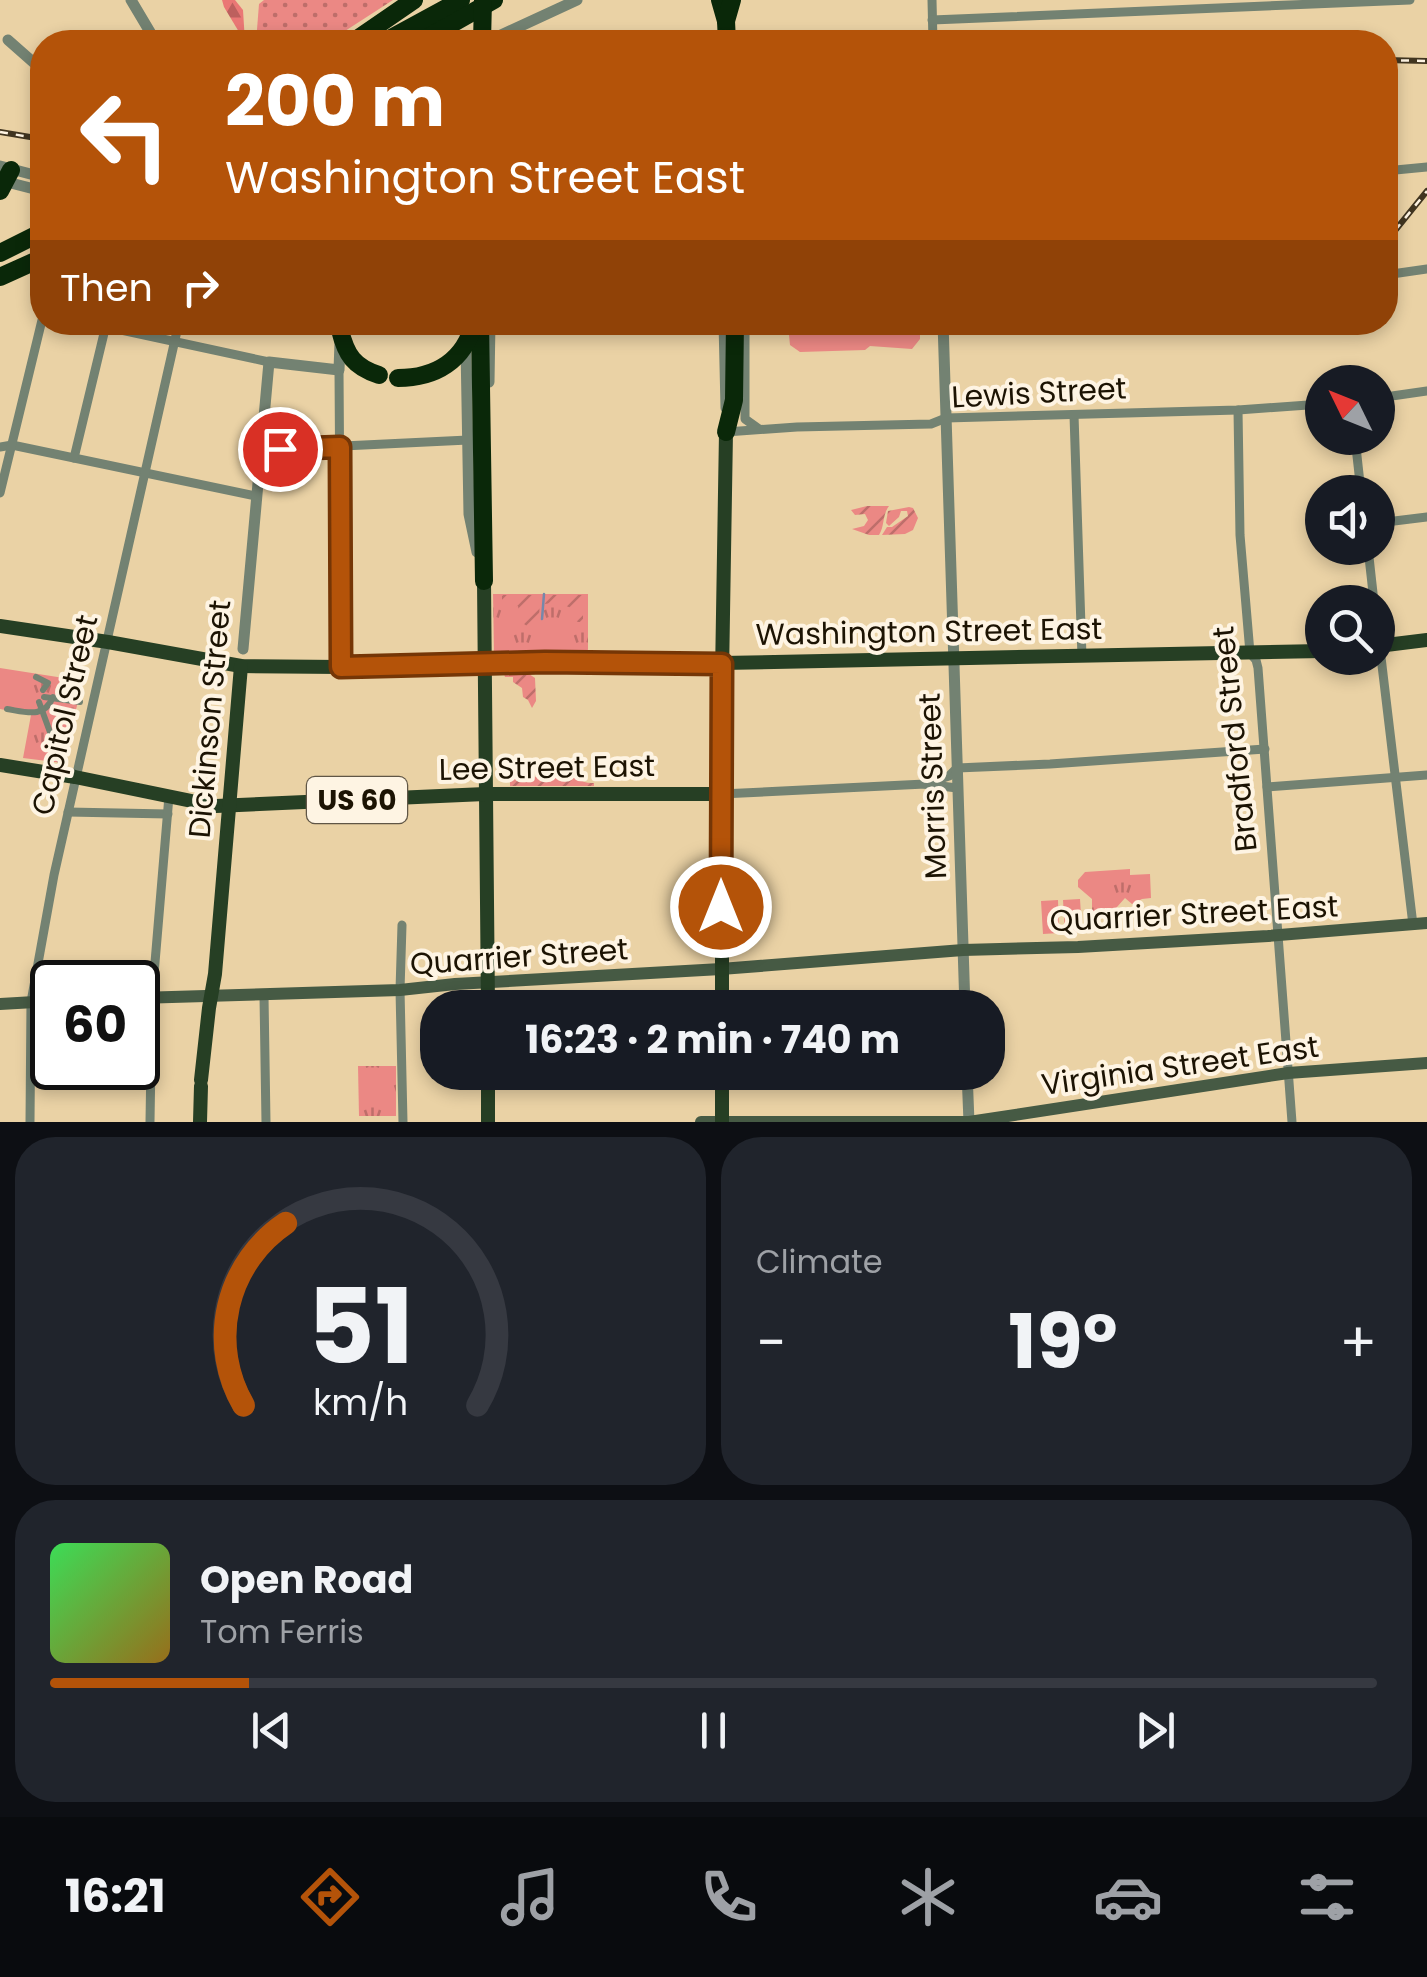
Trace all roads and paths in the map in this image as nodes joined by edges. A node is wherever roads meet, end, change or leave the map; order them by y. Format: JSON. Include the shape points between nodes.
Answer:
{"nodes":[{"id":1,"x":131,"y":0,"type":"edge"},
{"id":2,"x":414,"y":0,"type":"edge"},
{"id":3,"x":460,"y":0,"type":"edge"},
{"id":4,"x":483,"y":0,"type":"edge"},
{"id":5,"x":494,"y":0,"type":"edge"},
{"id":6,"x":577,"y":0,"type":"edge"},
{"id":7,"x":720,"y":0,"type":"edge"},
{"id":8,"x":731,"y":0,"type":"edge"},
{"id":9,"x":932,"y":0,"type":"edge"},
{"id":10,"x":1410,"y":0,"type":"edge"},
{"id":11,"x":932,"y":20,"type":"junction"},
{"id":12,"x":726,"y":21,"type":"junction"},
{"id":13,"x":149,"y":30,"type":"edge"},
{"id":14,"x":370,"y":30,"type":"edge"},
{"id":15,"x":406,"y":30,"type":"edge"},
{"id":16,"x":441,"y":30,"type":"edge"},
{"id":17,"x":484,"y":30,"type":"edge"},
{"id":18,"x":511,"y":30,"type":"edge"},
{"id":19,"x":727,"y":30,"type":"edge"},
{"id":20,"x":730,"y":30,"type":"edge"},
{"id":21,"x":932,"y":30,"type":"edge"},
{"id":22,"x":4,"y":37,"type":"edge"},
{"id":23,"x":30,"y":60,"type":"edge"},
{"id":24,"x":1427,"y":167,"type":"edge"},
{"id":25,"x":1398,"y":170,"type":"edge"},
{"id":26,"x":30,"y":177,"type":"edge"},
{"id":27,"x":3,"y":178,"type":"edge"},
{"id":28,"x":30,"y":186,"type":"edge"},
{"id":29,"x":30,"y":238,"type":"edge"},
{"id":30,"x":0,"y":253,"type":"edge"},
{"id":31,"x":30,"y":263,"type":"edge"},
{"id":32,"x":1427,"y":269,"type":"edge"},
{"id":33,"x":1398,"y":273,"type":"edge"},
{"id":34,"x":0,"y":277,"type":"edge"},
{"id":35,"x":38,"y":335,"type":"edge"},
{"id":36,"x":104,"y":335,"type":"edge"},
{"id":37,"x":143,"y":335,"type":"edge"},
{"id":38,"x":175,"y":335,"type":"edge"},
{"id":39,"x":340,"y":335,"type":"edge"},
{"id":40,"x":342,"y":335,"type":"edge"},
{"id":41,"x":465,"y":335,"type":"edge"},
{"id":42,"x":470,"y":335,"type":"edge"},
{"id":43,"x":478,"y":335,"type":"edge"},
{"id":44,"x":490,"y":335,"type":"edge"},
{"id":45,"x":724,"y":335,"type":"edge"},
{"id":46,"x":738,"y":335,"type":"edge"},
{"id":47,"x":739,"y":335,"type":"edge"},
{"id":48,"x":943,"y":335,"type":"edge"},
{"id":49,"x":173,"y":343,"type":"junction"},
{"id":50,"x":269,"y":362,"type":"junction"},
{"id":51,"x":339,"y":370,"type":"junction"},
{"id":52,"x":388,"y":376,"type":"junction"},
{"id":53,"x":1427,"y":391,"type":"edge"},
{"id":54,"x":1395,"y":396,"type":"edge"},
{"id":55,"x":734,"y":400,"type":"junction"},
{"id":56,"x":1305,"y":405,"type":"edge"},
{"id":57,"x":1238,"y":410,"type":"junction"},
{"id":58,"x":1074,"y":415,"type":"junction"},
{"id":59,"x":946,"y":418,"type":"junction"},
{"id":60,"x":752,"y":424,"type":"junction"},
{"id":61,"x":726,"y":432,"type":"junction"},
{"id":62,"x":468,"y":440,"type":"junction"},
{"id":63,"x":12,"y":445,"type":"junction"},
{"id":64,"x":340,"y":447,"type":"junction"},
{"id":65,"x":0,"y":448,"type":"edge"},
{"id":66,"x":260,"y":450,"type":"junction"},
{"id":67,"x":74,"y":458,"type":"junction"},
{"id":68,"x":144,"y":472,"type":"junction"},
{"id":69,"x":0,"y":493,"type":"edge"},
{"id":70,"x":256,"y":496,"type":"junction"},
{"id":71,"x":1427,"y":518,"type":"edge"},
{"id":72,"x":1395,"y":521,"type":"edge"},
{"id":73,"x":484,"y":581,"type":"junction"},
{"id":74,"x":0,"y":626,"type":"edge"},
{"id":75,"x":1427,"y":640,"type":"edge"},
{"id":76,"x":1395,"y":641,"type":"edge"},
{"id":77,"x":108,"y":642,"type":"junction"},
{"id":78,"x":243,"y":649,"type":"joint"},
{"id":79,"x":1305,"y":651,"type":"edge"},
{"id":80,"x":1250,"y":653,"type":"junction"},
{"id":81,"x":954,"y":657,"type":"junction"},
{"id":82,"x":1082,"y":657,"type":"junction"},
{"id":83,"x":484,"y":664,"type":"junction"},
{"id":84,"x":722,"y":664,"type":"junction"},
{"id":85,"x":242,"y":666,"type":"junction"},
{"id":86,"x":341,"y":667,"type":"junction"},
{"id":87,"x":1382,"y":675,"type":"edge"},
{"id":88,"x":41,"y":689,"type":"junction"},
{"id":89,"x":80,"y":702,"type":"dead end"},
{"id":90,"x":7,"y":709,"type":"dead end"},
{"id":91,"x":43,"y":711,"type":"junction"},
{"id":92,"x":1265,"y":750,"type":"junction"},
{"id":93,"x":0,"y":765,"type":"edge"},
{"id":94,"x":957,"y":768,"type":"junction"},
{"id":95,"x":1427,"y":775,"type":"edge"},
{"id":96,"x":70,"y":776,"type":"junction"},
{"id":97,"x":1395,"y":777,"type":"junction"},
{"id":98,"x":925,"y":784,"type":"junction"},
{"id":99,"x":1267,"y":787,"type":"junction"},
{"id":100,"x":958,"y":788,"type":"junction"},
{"id":101,"x":485,"y":794,"type":"junction"},
{"id":102,"x":721,"y":794,"type":"junction"},
{"id":103,"x":170,"y":796,"type":"junction"},
{"id":104,"x":229,"y":805,"type":"junction"},
{"id":105,"x":68,"y":812,"type":"junction"},
{"id":106,"x":168,"y":814,"type":"junction"},
{"id":107,"x":402,"y":924,"type":"dead end"},
{"id":108,"x":1420,"y":924,"type":"edge"},
{"id":109,"x":1278,"y":936,"type":"junction"},
{"id":110,"x":963,"y":950,"type":"junction"},
{"id":111,"x":39,"y":960,"type":"edge"},
{"id":112,"x":150,"y":960,"type":"edge"},
{"id":113,"x":722,"y":969,"type":"junction"},
{"id":114,"x":488,"y":983,"type":"junction"},
{"id":115,"x":400,"y":990,"type":"junction"},
{"id":116,"x":488,"y":990,"type":"edge"},
{"id":117,"x":722,"y":990,"type":"edge"},
{"id":118,"x":964,"y":990,"type":"edge"},
{"id":119,"x":264,"y":996,"type":"junction"},
{"id":120,"x":212,"y":997,"type":"junction"},
{"id":121,"x":160,"y":998,"type":"edge"},
{"id":122,"x":30,"y":1002,"type":"edge"},
{"id":123,"x":0,"y":1004,"type":"edge"},
{"id":124,"x":1427,"y":1063,"type":"edge"},
{"id":125,"x":1288,"y":1074,"type":"junction"},
{"id":126,"x":30,"y":1090,"type":"edge"},
{"id":127,"x":149,"y":1090,"type":"edge"},
{"id":128,"x":488,"y":1090,"type":"edge"},
{"id":129,"x":722,"y":1090,"type":"edge"},
{"id":130,"x":968,"y":1090,"type":"edge"},
{"id":131,"x":30,"y":1122,"type":"edge"},
{"id":132,"x":150,"y":1122,"type":"edge"},
{"id":133,"x":200,"y":1122,"type":"edge"},
{"id":134,"x":266,"y":1122,"type":"edge"},
{"id":135,"x":403,"y":1122,"type":"edge"},
{"id":136,"x":488,"y":1122,"type":"edge"},
{"id":137,"x":701,"y":1122,"type":"edge"},
{"id":138,"x":722,"y":1122,"type":"edge"},
{"id":139,"x":969,"y":1122,"type":"edge"},
{"id":140,"x":1292,"y":1122,"type":"edge"}],
"edges":[{"from":1,"to":13,"type":"street"},
{"from":2,"to":14,"type":"highway"},
{"from":3,"to":15,"type":"highway"},
{"from":4,"to":17,"type":"highway","bridge":true},
{"from":5,"to":16,"type":"highway"},
{"from":6,"to":18,"type":"street"},
{"from":7,"to":12,"type":"highway","bridge":true},
{"from":8,"to":12,"type":"highway","bridge":true},
{"from":8,"to":20,"type":"street"},
{"from":9,"to":11,"type":"street"},
{"from":10,"to":11,"type":"street"},
{"from":11,"to":21,"type":"street"},
{"from":12,"to":19,"type":"highway"},
{"from":22,"to":23,"type":"street"},
{"from":24,"to":25,"type":"street"},
{"from":26,"to":27,"type":"street"},
{"from":27,"to":28,"type":"street"},
{"from":29,"to":30,"type":"highway"},
{"from":31,"to":34,"type":"highway"},
{"from":32,"to":33,"type":"street"},
{"from":35,"to":63,"type":"street"},
{"from":36,"to":67,"type":"street"},
{"from":37,"to":49,"type":"street"},
{"from":38,"to":49,"type":"street","name":"Capitol Street"},
{"from":39,"to":51,"type":"street"},
{"from":40,"to":52,"type":"highway","via":[[356,364]]},
{"from":41,"to":62,"type":"street"},
{"from":42,"to":52,"type":"highway","bridge":true,"via":[[444,368]]},
{"from":43,"to":73,"type":"highway"},
{"from":44,"to":73,"type":"street"},
{"from":45,"to":61,"type":"street"},
{"from":46,"to":55,"type":"highway"},
{"from":47,"to":60,"type":"street"},
{"from":48,"to":59,"type":"street","name":"Morris Street"},
{"from":49,"to":50,"type":"street"},
{"from":49,"to":68,"type":"street","name":"Capitol Street"},
{"from":50,"to":51,"type":"street"},
{"from":50,"to":66,"type":"street","name":"Dickinson Street"},
{"from":51,"to":52,"type":"highway"},
{"from":51,"to":64,"type":"street"},
{"from":53,"to":54,"type":"street"},
{"from":55,"to":60,"type":"highway"},
{"from":55,"to":61,"type":"highway"},
{"from":56,"to":57,"type":"street","name":"Lewis Street"},
{"from":57,"to":58,"type":"street","name":"Lewis Street"},
{"from":57,"to":80,"type":"street","name":"Bradford Street"},
{"from":58,"to":59,"type":"street","name":"Lewis Street"},
{"from":58,"to":82,"type":"street"},
{"from":59,"to":60,"type":"street","name":"Lewis Street","via":[[931,424]]},
{"from":59,"to":81,"type":"street","name":"Morris Street"},
{"from":60,"to":61,"type":"street","name":"Lewis Street"},
{"from":61,"to":84,"type":"main road"},
{"from":62,"to":64,"type":"street"},
{"from":62,"to":73,"type":"street","via":[[469,514]]},
{"from":63,"to":65,"type":"street"},
{"from":63,"to":67,"type":"street"},
{"from":63,"to":69,"type":"street"},
{"from":64,"to":66,"type":"street"},
{"from":64,"to":86,"type":"street"},
{"from":66,"to":70,"type":"street","name":"Dickinson Street"},
{"from":67,"to":68,"type":"street"},
{"from":68,"to":70,"type":"street"},
{"from":68,"to":77,"type":"street","name":"Capitol Street"},
{"from":70,"to":78,"type":"street","name":"Dickinson Street"},
{"from":71,"to":72,"type":"street"},
{"from":73,"to":83,"type":"main road"},
{"from":74,"to":77,"type":"main road","name":"Washington Street East"},
{"from":75,"to":76,"type":"main road"},
{"from":77,"to":85,"type":"main road","name":"Washington Street East"},
{"from":77,"to":96,"type":"street","name":"Capitol Street"},
{"from":78,"to":85,"type":"street","name":"Dickinson Street"},
{"from":79,"to":80,"type":"main road","name":"Washington Street East"},
{"from":80,"to":82,"type":"main road","name":"Washington Street East"},
{"from":80,"to":92,"type":"street","name":"Bradford Street","via":[[1258,668]]},
{"from":81,"to":82,"type":"main road","name":"Washington Street East"},
{"from":81,"to":84,"type":"main road","name":"Washington Street East"},
{"from":81,"to":94,"type":"street","name":"Morris Street"},
{"from":83,"to":84,"type":"main road","name":"Washington Street East"},
{"from":83,"to":86,"type":"main road","name":"Washington Street East"},
{"from":83,"to":101,"type":"main road"},
{"from":84,"to":102,"type":"main road"},
{"from":85,"to":86,"type":"main road","name":"Washington Street East"},
{"from":85,"to":104,"type":"main road","name":"Dickinson Street"},
{"from":87,"to":97,"type":"street"},
{"from":88,"to":89,"type":"street"},
{"from":88,"to":91,"type":"street"},
{"from":88,"to":91,"type":"street"},
{"from":90,"to":91,"type":"street"},
{"from":91,"to":96,"type":"street"},
{"from":92,"to":94,"type":"street","name":"Lee Street East"},
{"from":92,"to":99,"type":"street","name":"Bradford Street"},
{"from":93,"to":96,"type":"main road","name":"Lee Street East","number":"US 60"},
{"from":94,"to":98,"type":"street","name":"Lee Street East"},
{"from":94,"to":100,"type":"street","name":"Morris Street"},
{"from":95,"to":97,"type":"street"},
{"from":96,"to":103,"type":"main road","name":"Lee Street East","number":"US 60"},
{"from":96,"to":105,"type":"street","name":"Capitol Street"},
{"from":97,"to":99,"type":"street"},
{"from":97,"to":108,"type":"street"},
{"from":98,"to":100,"type":"street","name":"Lee Street East"},
{"from":98,"to":102,"type":"street","name":"Lee Street East"},
{"from":99,"to":109,"type":"street","name":"Bradford Street"},
{"from":100,"to":110,"type":"street","name":"Morris Street"},
{"from":101,"to":102,"type":"main road","name":"Lee Street East","number":"US 60"},
{"from":101,"to":104,"type":"main road","name":"Lee Street East","number":"US 60"},
{"from":101,"to":114,"type":"main road"},
{"from":102,"to":113,"type":"main road"},
{"from":103,"to":104,"type":"main road","name":"Lee Street East","number":"US 60"},
{"from":103,"to":106,"type":"street"},
{"from":104,"to":120,"type":"main road","name":"Dickinson Street"},
{"from":105,"to":106,"type":"street"},
{"from":105,"to":111,"type":"street","name":"Capitol Street"},
{"from":106,"to":112,"type":"street"},
{"from":107,"to":115,"type":"street"},
{"from":108,"to":109,"type":"main road","name":"Quarrier Street East"},
{"from":109,"to":110,"type":"main road","name":"Quarrier Street East"},
{"from":109,"to":125,"type":"street","name":"Bradford Street"},
{"from":110,"to":113,"type":"main road","name":"Quarrier Street"},
{"from":110,"to":118,"type":"street","name":"Morris Street"},
{"from":113,"to":114,"type":"main road","name":"Quarrier Street"},
{"from":113,"to":117,"type":"main road"},
{"from":114,"to":115,"type":"main road","name":"Quarrier Street"},
{"from":114,"to":116,"type":"main road"},
{"from":115,"to":119,"type":"main road","name":"Quarrier Street"},
{"from":115,"to":135,"type":"street"},
{"from":119,"to":120,"type":"main road","name":"Quarrier Street"},
{"from":119,"to":134,"type":"street"},
{"from":120,"to":121,"type":"main road","name":"Quarrier Street"},
{"from":120,"to":133,"type":"main road","name":"Dickinson Street"},
{"from":122,"to":123,"type":"main road"},
{"from":124,"to":125,"type":"main road","name":"Virginia Street East"},
{"from":125,"to":139,"type":"main road","name":"Virginia Street East"},
{"from":125,"to":140,"type":"street","name":"Bradford Street"},
{"from":126,"to":131,"type":"street","name":"Capitol Street"},
{"from":127,"to":132,"type":"street"},
{"from":128,"to":136,"type":"main road"},
{"from":129,"to":138,"type":"main road"},
{"from":130,"to":139,"type":"street"},
{"from":137,"to":138,"type":"main road","name":"Virginia Street East"},
{"from":138,"to":139,"type":"main road","name":"Virginia Street East"}]}
